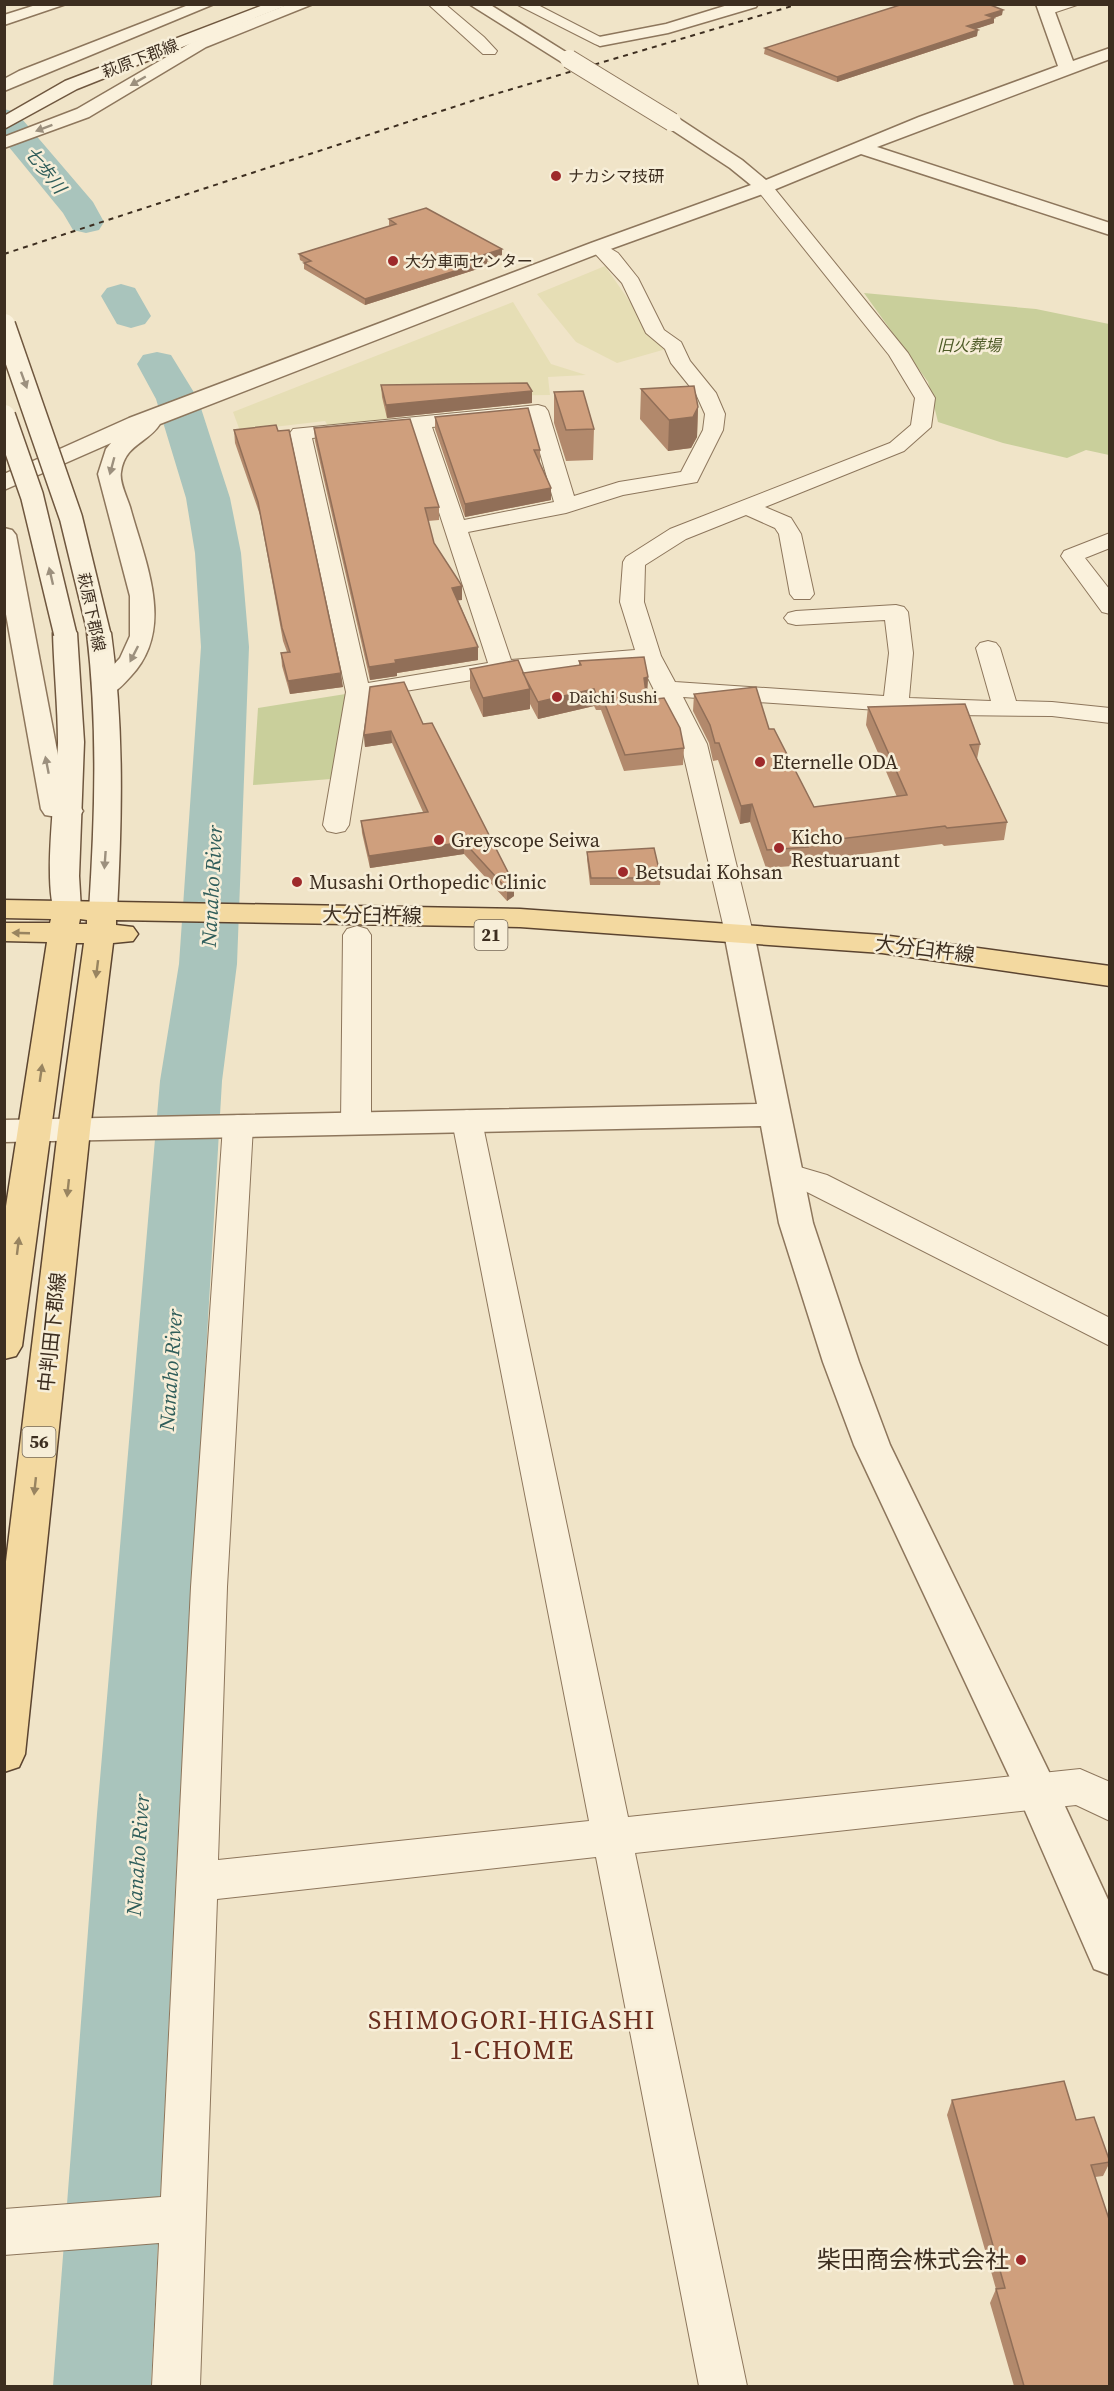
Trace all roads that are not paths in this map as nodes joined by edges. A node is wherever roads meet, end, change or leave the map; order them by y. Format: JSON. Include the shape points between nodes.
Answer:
{"nodes":[{"id":1,"x":58,"y":4,"type":"edge"},
{"id":2,"x":206,"y":4,"type":"edge"},
{"id":3,"x":250,"y":4,"type":"edge"},
{"id":4,"x":282,"y":4,"type":"edge"},
{"id":5,"x":305,"y":4,"type":"edge"},
{"id":6,"x":435,"y":4,"type":"edge"},
{"id":7,"x":477,"y":4,"type":"edge"},
{"id":8,"x":524,"y":4,"type":"edge"},
{"id":9,"x":566,"y":4,"type":"edge"},
{"id":10,"x":750,"y":4,"type":"edge"},
{"id":11,"x":1073,"y":4,"type":"edge"},
{"id":12,"x":1046,"y":7,"type":"edge"},
{"id":13,"x":545,"y":14,"type":"junction"},
{"id":14,"x":4,"y":20,"type":"edge"},
{"id":15,"x":600,"y":41,"type":"joint"},
{"id":16,"x":489,"y":51,"type":"dead end"},
{"id":17,"x":1110,"y":53,"type":"edge"},
{"id":18,"x":1066,"y":67,"type":"junction"},
{"id":19,"x":4,"y":86,"type":"edge"},
{"id":20,"x":4,"y":107,"type":"edge"},
{"id":21,"x":4,"y":124,"type":"edge"},
{"id":22,"x":4,"y":143,"type":"edge"},
{"id":23,"x":861,"y":148,"type":"junction"},
{"id":24,"x":764,"y":187,"type":"junction"},
{"id":25,"x":1110,"y":230,"type":"edge"},
{"id":26,"x":598,"y":247,"type":"junction"},
{"id":27,"x":4,"y":325,"type":"edge"},
{"id":28,"x":4,"y":416,"type":"edge"},
{"id":29,"x":145,"y":422,"type":"junction"},
{"id":30,"x":420,"y":422,"type":"junction"},
{"id":31,"x":4,"y":483,"type":"edge"},
{"id":32,"x":566,"y":506,"type":"junction"},
{"id":33,"x":746,"y":507,"type":"junction"},
{"id":34,"x":456,"y":528,"type":"junction"},
{"id":35,"x":4,"y":535,"type":"edge"},
{"id":36,"x":1110,"y":540,"type":"edge"},
{"id":37,"x":802,"y":594,"type":"dead end"},
{"id":38,"x":1110,"y":607,"type":"edge"},
{"id":39,"x":796,"y":618,"type":"dead end"},
{"id":40,"x":988,"y":648,"type":"dead end"},
{"id":41,"x":649,"y":656,"type":"junction"},
{"id":42,"x":502,"y":668,"type":"junction"},
{"id":43,"x":106,"y":687,"type":"junction"},
{"id":44,"x":666,"y":688,"type":"junction"},
{"id":45,"x":358,"y":692,"type":"junction"},
{"id":46,"x":896,"y":703,"type":"junction"},
{"id":47,"x":1006,"y":709,"type":"junction"},
{"id":48,"x":1110,"y":716,"type":"edge"},
{"id":49,"x":69,"y":811,"type":"junction"},
{"id":50,"x":336,"y":825,"type":"dead end"},
{"id":51,"x":4,"y":909,"type":"edge"},
{"id":52,"x":64,"y":922,"type":"junction"},
{"id":53,"x":102,"y":922,"type":"junction"},
{"id":54,"x":243,"y":924,"type":"junction"},
{"id":55,"x":4,"y":932,"type":"edge"},
{"id":56,"x":739,"y":933,"type":"junction"},
{"id":57,"x":357,"y":935,"type":"junction"},
{"id":58,"x":1110,"y":976,"type":"edge"},
{"id":59,"x":775,"y":1115,"type":"junction"},
{"id":60,"x":467,"y":1121,"type":"junction"},
{"id":61,"x":356,"y":1123,"type":"junction"},
{"id":62,"x":233,"y":1127,"type":"junction"},
{"id":63,"x":75,"y":1130,"type":"junction"},
{"id":64,"x":19,"y":1131,"type":"edge"},
{"id":65,"x":786,"y":1174,"type":"junction"},
{"id":66,"x":1110,"y":1333,"type":"edge"},
{"id":67,"x":4,"y":1346,"type":"edge"},
{"id":68,"x":4,"y":1754,"type":"edge"},
{"id":69,"x":1037,"y":1791,"type":"junction"},
{"id":70,"x":1110,"y":1803,"type":"edge"},
{"id":71,"x":612,"y":1837,"type":"junction"},
{"id":72,"x":195,"y":1882,"type":"junction"},
{"id":73,"x":1110,"y":1954,"type":"edge"},
{"id":74,"x":171,"y":2219,"type":"junction"},
{"id":75,"x":19,"y":2231,"type":"edge"},
{"id":76,"x":176,"y":2386,"type":"edge"},
{"id":77,"x":723,"y":2386,"type":"edge"}],
"edges":[{"from":1,"to":14,"type":"street"},
{"from":2,"to":19,"type":"street"},
{"from":3,"to":20,"type":"street","name":"萩原下郡線","via":[[46,82]]},
{"from":4,"to":21,"type":"street","name":"萩原下郡線","via":[[71,85]]},
{"from":5,"to":22,"type":"street","one_way":true,"via":[[201,44],[83,113]]},
{"from":6,"to":16,"type":"street"},
{"from":7,"to":24,"type":"street","bridge":true,"via":[[672,122]]},
{"from":8,"to":13,"type":"street"},
{"from":9,"to":13,"type":"street"},
{"from":10,"to":15,"type":"street","via":[[668,28]]},
{"from":11,"to":12,"type":"street"},
{"from":12,"to":18,"type":"street"},
{"from":13,"to":15,"type":"street"},
{"from":17,"to":18,"type":"street"},
{"from":18,"to":23,"type":"street"},
{"from":23,"to":24,"type":"street"},
{"from":23,"to":25,"type":"street"},
{"from":24,"to":26,"type":"street"},
{"from":24,"to":33,"type":"street","via":[[898,353],[925,399],[921,427],[897,447]]},
{"from":26,"to":29,"type":"street"},
{"from":26,"to":32,"type":"street","via":[[631,282],[656,333],[674,346],[681,363],[706,393],[715,414],[713,430],[689,477],[619,489]]},
{"from":27,"to":43,"type":"street","name":"萩原下郡線","one_way":true,"bridge":true,"via":[[71,518],[99,633]]},
{"from":49,"to":28,"type":"street","name":"萩原下郡線","one_way":true,"bridge":true,"via":[[71,742],[65,633],[19,450]]},
{"from":29,"to":31,"type":"street"},
{"from":29,"to":43,"type":"street","one_way":true,"via":[[149,424],[117,449],[109,474],[142,596],[142,636],[131,662]]},
{"from":30,"to":32,"type":"street","via":[[538,411]]},
{"from":30,"to":34,"type":"street"},
{"from":30,"to":45,"type":"street","via":[[300,433]]},
{"from":32,"to":34,"type":"street"},
{"from":33,"to":37,"type":"street","via":[[783,523],[790,534]]},
{"from":33,"to":41,"type":"street","via":[[678,534],[634,562],[632,602]]},
{"from":34,"to":42,"type":"street"},
{"from":49,"to":35,"type":"street","one_way":true,"via":[[55,809]]},
{"from":36,"to":38,"type":"street","via":[[1072,556]]},
{"from":39,"to":46,"type":"street","via":[[896,612],[901,653]]},
{"from":40,"to":47,"type":"street"},
{"from":41,"to":42,"type":"street"},
{"from":41,"to":44,"type":"street"},
{"from":42,"to":45,"type":"street"},
{"from":43,"to":53,"type":"street","name":"萩原下郡線","one_way":true,"via":[[109,808]]},
{"from":44,"to":46,"type":"street"},
{"from":44,"to":56,"type":"street","via":[[694,744]]},
{"from":45,"to":50,"type":"street"},
{"from":46,"to":47,"type":"street"},
{"from":47,"to":48,"type":"street","via":[[1052,709]]},
{"from":49,"to":52,"type":"street","name":"萩原下郡線"},
{"from":51,"to":52,"type":"main road","name":"大分臼杵線","number":"21"},
{"from":52,"to":53,"type":"main road","name":"大分臼杵線","number":"21"},
{"from":52,"to":55,"type":"main road","name":"大分臼杵線","number":"21","one_way":true},
{"from":64,"to":52,"type":"main road","one_way":true},
{"from":53,"to":54,"type":"main road","name":"大分臼杵線","number":"21"},
{"from":53,"to":63,"type":"main road","name":"中判田下郡線","number":"56","one_way":true},
{"from":54,"to":56,"type":"main road","name":"大分臼杵線","number":"21","via":[[520,918]]},
{"from":54,"to":57,"type":"main road","name":"大分臼杵線","number":"21"},
{"from":56,"to":57,"type":"main road","name":"大分臼杵線","number":"21"},
{"from":56,"to":58,"type":"main road","name":"大分臼杵線","number":"21","via":[[882,944]]},
{"from":56,"to":59,"type":"street"},
{"from":57,"to":61,"type":"street"},
{"from":59,"to":60,"type":"street"},
{"from":59,"to":65,"type":"street"},
{"from":60,"to":61,"type":"street"},
{"from":60,"to":71,"type":"street"},
{"from":61,"to":62,"type":"street"},
{"from":62,"to":63,"type":"street"},
{"from":62,"to":72,"type":"street"},
{"from":63,"to":64,"type":"street"},
{"from":63,"to":68,"type":"main road","name":"中判田下郡線","number":"56","one_way":true},
{"from":67,"to":64,"type":"main road","one_way":true},
{"from":65,"to":66,"type":"street","via":[[816,1183]]},
{"from":65,"to":69,"type":"street","via":[[802,1245],[872,1444]]},
{"from":69,"to":70,"type":"street","via":[[1080,1788]]},
{"from":69,"to":71,"type":"street"},
{"from":69,"to":73,"type":"street"},
{"from":71,"to":72,"type":"street"},
{"from":71,"to":77,"type":"street"},
{"from":72,"to":74,"type":"street"},
{"from":74,"to":75,"type":"street"},
{"from":74,"to":76,"type":"street"}]}
